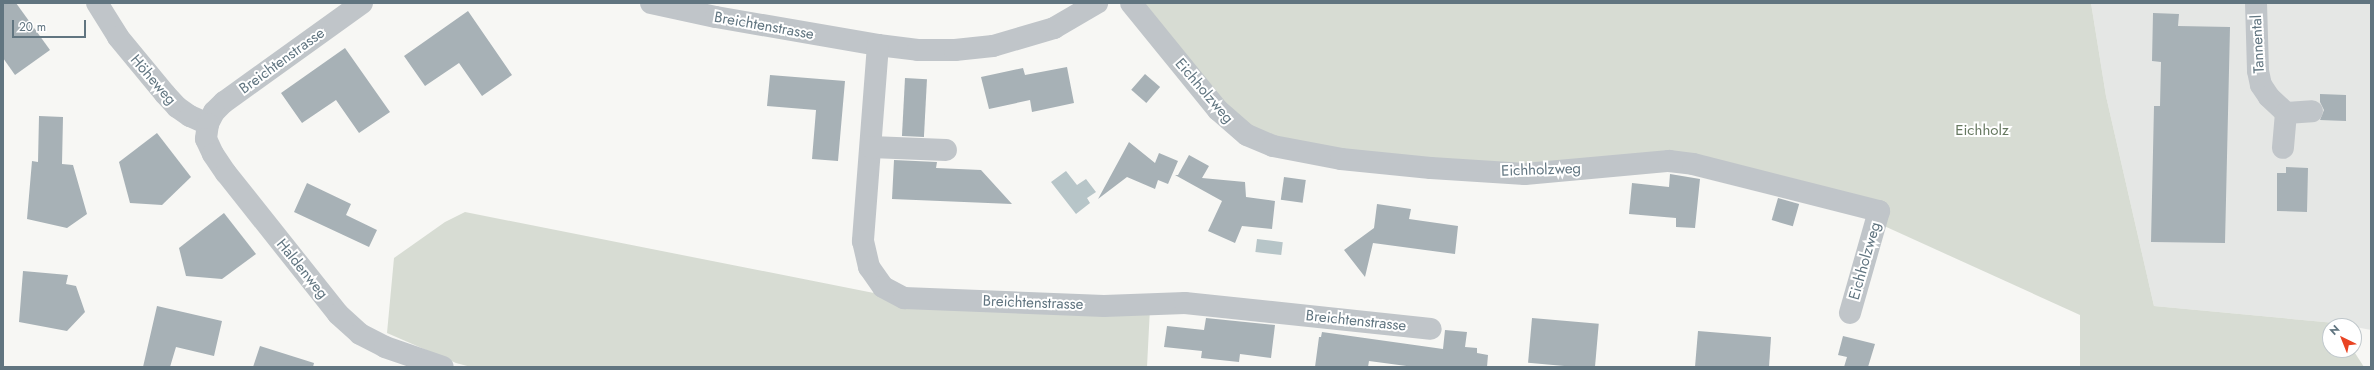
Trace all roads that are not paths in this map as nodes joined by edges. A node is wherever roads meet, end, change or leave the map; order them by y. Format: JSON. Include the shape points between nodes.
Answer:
{"nodes":[{"id":1,"x":97,"y":3,"type":"edge"},
{"id":2,"x":362,"y":3,"type":"edge"},
{"id":3,"x":651,"y":3,"type":"edge"},
{"id":4,"x":1097,"y":3,"type":"edge"},
{"id":5,"x":1132,"y":3,"type":"edge"},
{"id":6,"x":2256,"y":3,"type":"edge"},
{"id":7,"x":878,"y":45,"type":"junction"},
{"id":8,"x":2312,"y":111,"type":"dead end"},
{"id":9,"x":2286,"y":113,"type":"junction"},
{"id":10,"x":208,"y":124,"type":"junction"},
{"id":11,"x":871,"y":147,"type":"junction"},
{"id":12,"x":2283,"y":148,"type":"dead end"},
{"id":13,"x":946,"y":150,"type":"dead end"},
{"id":14,"x":1850,"y":313,"type":"dead end"},
{"id":15,"x":1431,"y":329,"type":"dead end"},
{"id":16,"x":443,"y":367,"type":"edge"}],
"edges":[{"from":1,"to":10,"type":"street","name":"Höheweg","via":[[118,37],[165,94],[177,107]]},
{"from":2,"to":10,"type":"street","name":"Breichtenstrasse","via":[[224,102],[214,112]]},
{"from":3,"to":7,"type":"street","name":"Breichtenstrasse"},
{"from":4,"to":7,"type":"street","name":"Breichtenstrasse","via":[[1054,28],[993,46],[918,50]]},
{"from":5,"to":14,"type":"street","name":"Eichholzweg","via":[[1218,110],[1247,135],[1273,146],[1341,159],[1525,174],[1669,161],[1693,164],[1879,211]]},
{"from":6,"to":9,"type":"street","name":"Tannental","via":[[2258,71],[2261,85],[2269,97]]},
{"from":7,"to":11,"type":"street","name":"Breichtenstrasse"},
{"from":8,"to":9,"type":"street"},
{"from":9,"to":12,"type":"street"},
{"from":10,"to":16,"type":"street","name":"Haldenweg","via":[[206,139],[213,154],[338,314],[360,334],[386,347]]},
{"from":11,"to":13,"type":"street"},
{"from":11,"to":15,"type":"street","name":"Breichtenstrasse","via":[[863,241],[869,267],[883,287],[904,298],[1104,306],[1185,303]]}]}
